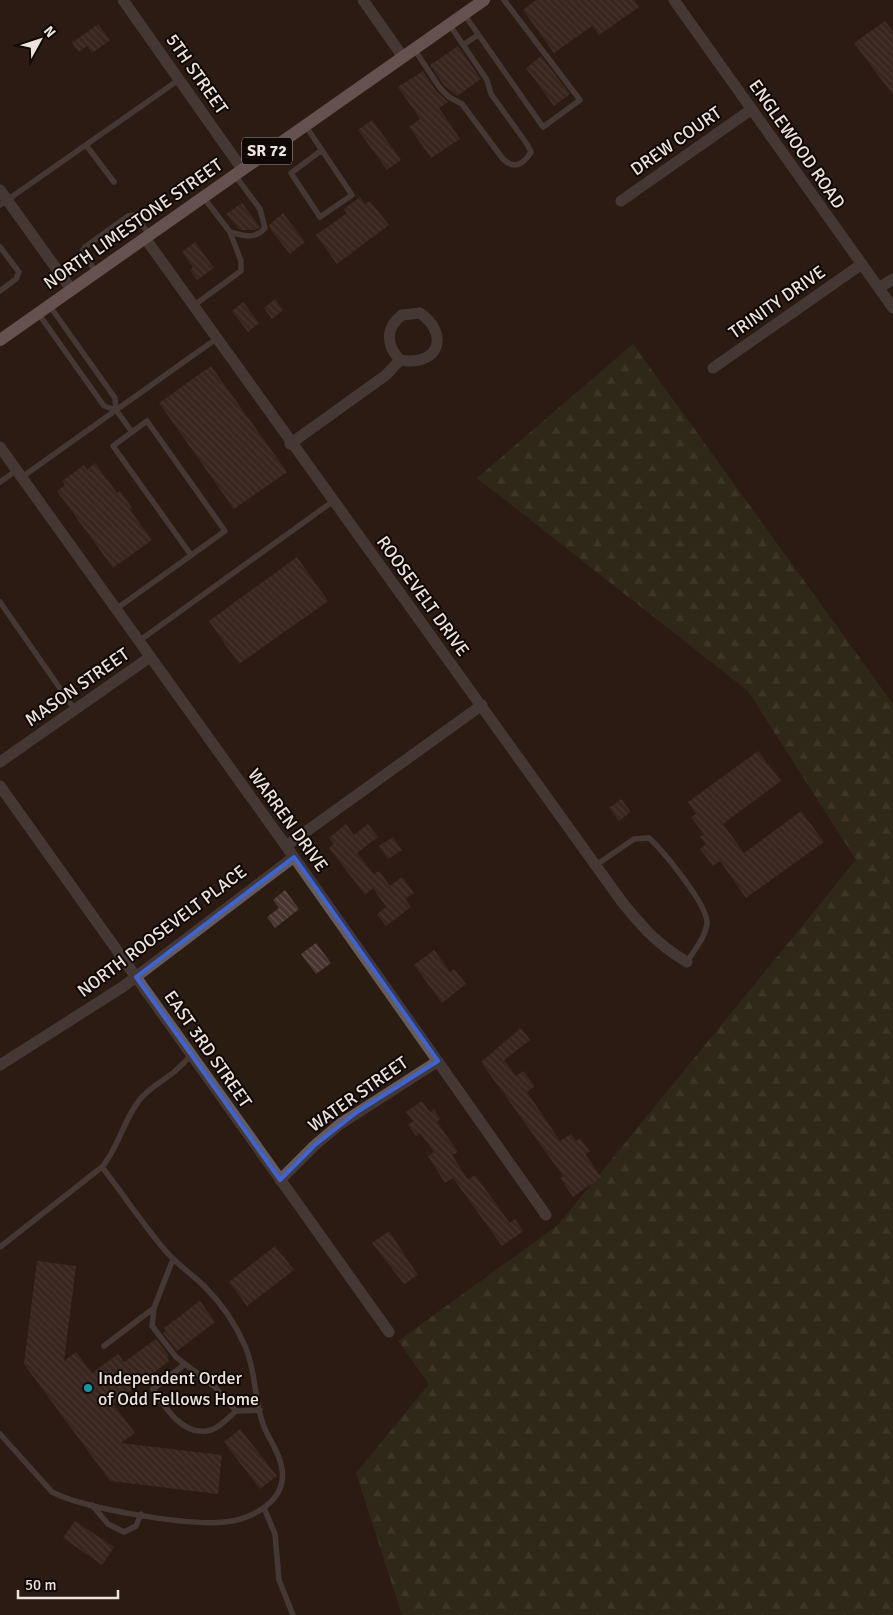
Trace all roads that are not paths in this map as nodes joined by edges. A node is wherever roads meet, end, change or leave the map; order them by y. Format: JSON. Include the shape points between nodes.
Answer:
{"nodes":[{"id":1,"x":123,"y":0,"type":"edge"},
{"id":2,"x":363,"y":0,"type":"edge"},
{"id":3,"x":504,"y":0,"type":"edge"},
{"id":4,"x":674,"y":0,"type":"edge"},
{"id":5,"x":480,"y":1,"type":"edge"},
{"id":6,"x":464,"y":14,"type":"junction"},
{"id":7,"x":449,"y":24,"type":"junction"},
{"id":8,"x":478,"y":35,"type":"junction"},
{"id":9,"x":463,"y":45,"type":"junction"},
{"id":10,"x":414,"y":49,"type":"junction"},
{"id":11,"x":403,"y":57,"type":"junction"},
{"id":12,"x":180,"y":79,"type":"junction"},
{"id":13,"x":752,"y":109,"type":"junction"},
{"id":14,"x":305,"y":125,"type":"junction"},
{"id":15,"x":86,"y":145,"type":"junction"},
{"id":16,"x":322,"y":150,"type":"junction"},
{"id":17,"x":238,"y":172,"type":"junction"},
{"id":18,"x":114,"y":182,"type":"dead end"},
{"id":19,"x":202,"y":196,"type":"junction"},
{"id":20,"x":2,"y":199,"type":"edge"},
{"id":21,"x":622,"y":201,"type":"dead end"},
{"id":22,"x":230,"y":232,"type":"junction"},
{"id":23,"x":147,"y":236,"type":"junction"},
{"id":24,"x":0,"y":247,"type":"edge"},
{"id":25,"x":862,"y":264,"type":"junction"},
{"id":26,"x":96,"y":272,"type":"junction"},
{"id":27,"x":893,"y":279,"type":"edge"},
{"id":28,"x":879,"y":288,"type":"junction"},
{"id":29,"x":71,"y":289,"type":"junction"},
{"id":30,"x":0,"y":291,"type":"edge"},
{"id":31,"x":49,"y":305,"type":"junction"},
{"id":32,"x":194,"y":306,"type":"junction"},
{"id":33,"x":893,"y":308,"type":"edge"},
{"id":34,"x":38,"y":313,"type":"junction"},
{"id":35,"x":216,"y":339,"type":"junction"},
{"id":36,"x":0,"y":340,"type":"edge"},
{"id":37,"x":400,"y":360,"type":"junction"},
{"id":38,"x":713,"y":368,"type":"dead end"},
{"id":39,"x":99,"y":377,"type":"junction"},
{"id":40,"x":88,"y":384,"type":"junction"},
{"id":41,"x":116,"y":410,"type":"junction"},
{"id":42,"x":132,"y":432,"type":"junction"},
{"id":43,"x":290,"y":444,"type":"junction"},
{"id":44,"x":0,"y":447,"type":"edge"},
{"id":45,"x":19,"y":474,"type":"junction"},
{"id":46,"x":0,"y":482,"type":"edge"},
{"id":47,"x":332,"y":502,"type":"junction"},
{"id":48,"x":191,"y":555,"type":"junction"},
{"id":49,"x":0,"y":602,"type":"edge"},
{"id":50,"x":116,"y":610,"type":"junction"},
{"id":51,"x":139,"y":641,"type":"junction"},
{"id":52,"x":150,"y":656,"type":"junction"},
{"id":53,"x":482,"y":705,"type":"junction"},
{"id":54,"x":75,"y":710,"type":"junction"},
{"id":55,"x":0,"y":762,"type":"edge"},
{"id":56,"x":0,"y":786,"type":"edge"},
{"id":57,"x":286,"y":846,"type":"junction"},
{"id":58,"x":294,"y":857,"type":"junction"},
{"id":59,"x":596,"y":865,"type":"junction"},
{"id":60,"x":687,"y":962,"type":"joint"},
{"id":61,"x":136,"y":977,"type":"junction"},
{"id":62,"x":191,"y":1055,"type":"junction"},
{"id":63,"x":438,"y":1061,"type":"junction"},
{"id":64,"x":0,"y":1066,"type":"edge"},
{"id":65,"x":102,"y":1167,"type":"junction"},
{"id":66,"x":280,"y":1180,"type":"junction"},
{"id":67,"x":546,"y":1215,"type":"dead end"},
{"id":68,"x":0,"y":1247,"type":"edge"},
{"id":69,"x":173,"y":1259,"type":"junction"},
{"id":70,"x":154,"y":1308,"type":"junction"},
{"id":71,"x":389,"y":1332,"type":"dead end"},
{"id":72,"x":104,"y":1346,"type":"dead end"},
{"id":73,"x":185,"y":1364,"type":"junction"},
{"id":74,"x":260,"y":1410,"type":"junction"},
{"id":75,"x":236,"y":1411,"type":"junction"},
{"id":76,"x":0,"y":1434,"type":"edge"},
{"id":77,"x":92,"y":1505,"type":"junction"},
{"id":78,"x":264,"y":1508,"type":"junction"},
{"id":79,"x":141,"y":1514,"type":"junction"},
{"id":80,"x":293,"y":1615,"type":"edge"}],
"edges":[{"from":1,"to":12,"type":"street","name":"5TH STREET"},
{"from":2,"to":11,"type":"street"},
{"from":3,"to":8,"type":"lane","via":[[580,100],[543,127]]},
{"from":4,"to":13,"type":"street","name":"ENGLEWOOD ROAD"},
{"from":5,"to":6,"type":"main road","name":"NORTH LIMESTONE STREET","number":"SR 72"},
{"from":6,"to":7,"type":"main road","name":"NORTH LIMESTONE STREET","number":"SR 72"},
{"from":6,"to":8,"type":"lane"},
{"from":7,"to":9,"type":"lane"},
{"from":7,"to":10,"type":"main road","name":"NORTH LIMESTONE STREET","number":"SR 72"},
{"from":8,"to":9,"type":"lane"},
{"from":9,"to":10,"type":"lane","via":[[487,80],[491,94],[531,152],[526,162],[518,166],[503,160],[462,104],[449,98],[440,88]]},
{"from":10,"to":11,"type":"main road","name":"NORTH LIMESTONE STREET","number":"SR 72"},
{"from":11,"to":14,"type":"main road","name":"NORTH LIMESTONE STREET","number":"SR 72"},
{"from":12,"to":15,"type":"lane"},
{"from":12,"to":17,"type":"street","name":"5TH STREET"},
{"from":13,"to":21,"type":"street","name":"DREW COURT"},
{"from":13,"to":25,"type":"street","name":"ENGLEWOOD ROAD"},
{"from":14,"to":16,"type":"lane"},
{"from":14,"to":17,"type":"main road","name":"NORTH LIMESTONE STREET","number":"SR 72"},
{"from":15,"to":18,"type":"lane"},
{"from":15,"to":20,"type":"lane"},
{"from":16,"to":16,"type":"lane","via":[[352,194],[320,217],[291,173]]},
{"from":17,"to":19,"type":"main road","name":"NORTH LIMESTONE STREET","number":"SR 72"},
{"from":17,"to":22,"type":"lane","via":[[260,209],[265,228],[254,236]]},
{"from":19,"to":22,"type":"lane"},
{"from":19,"to":23,"type":"main road","name":"NORTH LIMESTONE STREET","number":"SR 72"},
{"from":20,"to":29,"type":"street"},
{"from":22,"to":32,"type":"lane","via":[[241,261],[241,271]]},
{"from":23,"to":26,"type":"main road","name":"NORTH LIMESTONE STREET","number":"SR 72"},
{"from":23,"to":26,"type":"lane","via":[[138,217],[128,216],[82,252]]},
{"from":23,"to":32,"type":"street","name":"ROOSEVELT DRIVE"},
{"from":24,"to":30,"type":"lane","via":[[19,272],[16,280]]},
{"from":25,"to":28,"type":"street","name":"ENGLEWOOD ROAD"},
{"from":25,"to":38,"type":"street","name":"TRINITY DRIVE"},
{"from":26,"to":29,"type":"main road","name":"NORTH LIMESTONE STREET","number":"SR 72"},
{"from":27,"to":28,"type":"street"},
{"from":28,"to":33,"type":"street","name":"ENGLEWOOD ROAD"},
{"from":29,"to":31,"type":"main road","name":"NORTH LIMESTONE STREET","number":"SR 72"},
{"from":31,"to":34,"type":"main road","name":"NORTH LIMESTONE STREET","number":"SR 72"},
{"from":31,"to":39,"type":"lane"},
{"from":32,"to":35,"type":"street","name":"ROOSEVELT DRIVE"},
{"from":34,"to":36,"type":"main road","name":"NORTH LIMESTONE STREET","number":"SR 72"},
{"from":34,"to":40,"type":"lane"},
{"from":35,"to":41,"type":"lane"},
{"from":35,"to":43,"type":"street","name":"ROOSEVELT DRIVE"},
{"from":37,"to":37,"type":"street","via":[[422,362],[434,352],[437,335],[420,313],[402,315],[391,328],[390,345]]},
{"from":37,"to":43,"type":"street","via":[[386,375]]},
{"from":39,"to":40,"type":"lane"},
{"from":39,"to":41,"type":"lane","via":[[114,398]]},
{"from":40,"to":41,"type":"lane","via":[[104,406]]},
{"from":41,"to":42,"type":"lane"},
{"from":41,"to":45,"type":"lane"},
{"from":42,"to":48,"type":"lane","via":[[113,446]]},
{"from":42,"to":48,"type":"lane","via":[[147,421],[225,531]]},
{"from":43,"to":47,"type":"street","name":"ROOSEVELT DRIVE"},
{"from":44,"to":45,"type":"street","name":"WARREN DRIVE"},
{"from":45,"to":46,"type":"lane"},
{"from":45,"to":50,"type":"street","name":"WARREN DRIVE"},
{"from":47,"to":51,"type":"lane"},
{"from":47,"to":53,"type":"street","name":"ROOSEVELT DRIVE"},
{"from":48,"to":50,"type":"lane"},
{"from":49,"to":54,"type":"lane"},
{"from":50,"to":51,"type":"street","name":"WARREN DRIVE"},
{"from":51,"to":52,"type":"street","name":"WARREN DRIVE"},
{"from":52,"to":54,"type":"street","name":"MASON STREET"},
{"from":52,"to":57,"type":"street","name":"WARREN DRIVE"},
{"from":53,"to":57,"type":"street"},
{"from":53,"to":59,"type":"street","name":"ROOSEVELT DRIVE"},
{"from":54,"to":55,"type":"street","name":"MASON STREET"},
{"from":56,"to":61,"type":"street","name":"EAST 3RD STREET"},
{"from":57,"to":58,"type":"street","name":"WARREN DRIVE"},
{"from":58,"to":61,"type":"street","name":"NORTH ROOSEVELT PLACE"},
{"from":58,"to":63,"type":"street","name":"WARREN DRIVE"},
{"from":59,"to":60,"type":"street","name":"ROOSEVELT DRIVE","via":[[648,933],[663,948]]},
{"from":59,"to":60,"type":"lane","via":[[634,839],[649,838],[659,847],[704,909],[707,922],[703,936]]},
{"from":61,"to":62,"type":"street","name":"EAST 3RD STREET"},
{"from":61,"to":64,"type":"street","name":"NORTH ROOSEVELT PLACE"},
{"from":62,"to":65,"type":"lane","via":[[139,1100],[110,1158]]},
{"from":62,"to":66,"type":"street","name":"EAST 3RD STREET"},
{"from":63,"to":66,"type":"street","name":"WATER STREET","via":[[340,1124]]},
{"from":63,"to":67,"type":"street","name":"WARREN DRIVE"},
{"from":65,"to":68,"type":"lane"},
{"from":65,"to":69,"type":"lane"},
{"from":66,"to":71,"type":"street","name":"EAST 3RD STREET"},
{"from":69,"to":70,"type":"lane"},
{"from":69,"to":74,"type":"lane","via":[[205,1287],[235,1327],[252,1366]]},
{"from":70,"to":72,"type":"lane"},
{"from":70,"to":73,"type":"lane","via":[[152,1326]]},
{"from":73,"to":75,"type":"lane","via":[[216,1387]]},
{"from":73,"to":75,"type":"lane","via":[[154,1389],[177,1421],[200,1432],[212,1430]]},
{"from":74,"to":75,"type":"lane"},
{"from":74,"to":78,"type":"lane","via":[[282,1468],[279,1489]]},
{"from":76,"to":77,"type":"lane","via":[[52,1492]]},
{"from":77,"to":79,"type":"lane"},
{"from":77,"to":79,"type":"lane","via":[[108,1524],[124,1532],[136,1526]]},
{"from":78,"to":79,"type":"lane","via":[[248,1516],[212,1523]]},
{"from":78,"to":80,"type":"lane","via":[[275,1534],[279,1580]]}]}
